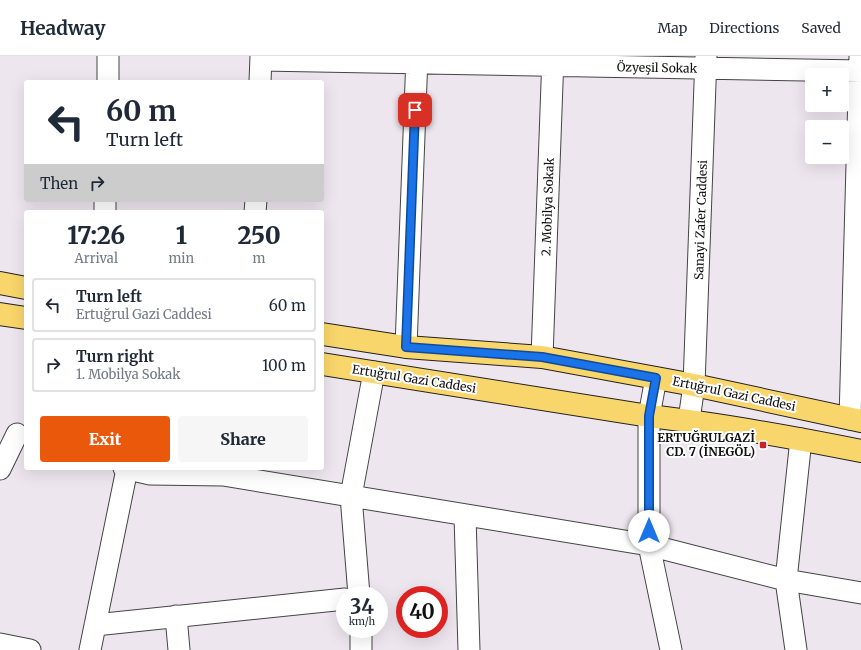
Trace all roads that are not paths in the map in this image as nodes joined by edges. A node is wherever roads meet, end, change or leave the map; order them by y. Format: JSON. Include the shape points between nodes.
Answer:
{"nodes":[{"id":1,"x":108,"y":56,"type":"edge"},
{"id":2,"x":261,"y":58,"type":"edge"},
{"id":3,"x":417,"y":59,"type":"edge"},
{"id":4,"x":553,"y":61,"type":"edge"},
{"id":5,"x":706,"y":62,"type":"edge"},
{"id":6,"x":860,"y":66,"type":"edge"},
{"id":7,"x":108,"y":80,"type":"edge"},
{"id":8,"x":260,"y":80,"type":"edge"},
{"id":9,"x":0,"y":283,"type":"edge"},
{"id":10,"x":24,"y":288,"type":"edge"},
{"id":11,"x":0,"y":314,"type":"edge"},
{"id":12,"x":24,"y":318,"type":"edge"},
{"id":13,"x":324,"y":334,"type":"edge"},
{"id":14,"x":406,"y":347,"type":"junction"},
{"id":15,"x":542,"y":357,"type":"junction"},
{"id":16,"x":324,"y":364,"type":"edge"},
{"id":17,"x":374,"y":372,"type":"junction"},
{"id":18,"x":656,"y":378,"type":"junction"},
{"id":19,"x":694,"y":385,"type":"junction"},
{"id":20,"x":649,"y":416,"type":"junction"},
{"id":21,"x":689,"y":420,"type":"junction"},
{"id":22,"x":856,"y":420,"type":"edge"},
{"id":23,"x":14,"y":433,"type":"edge"},
{"id":24,"x":801,"y":439,"type":"junction"},
{"id":25,"x":861,"y":451,"type":"edge"},
{"id":26,"x":0,"y":469,"type":"edge"},
{"id":27,"x":126,"y":470,"type":"edge"},
{"id":28,"x":134,"y":470,"type":"edge"},
{"id":29,"x":224,"y":471,"type":"edge"},
{"id":30,"x":351,"y":496,"type":"junction"},
{"id":31,"x":465,"y":516,"type":"junction"},
{"id":32,"x":649,"y":545,"type":"junction"},
{"id":33,"x":786,"y":580,"type":"junction"},
{"id":34,"x":358,"y":586,"type":"edge"},
{"id":35,"x":861,"y":593,"type":"edge"},
{"id":36,"x":336,"y":600,"type":"edge"},
{"id":37,"x":176,"y":616,"type":"junction"},
{"id":38,"x":95,"y":625,"type":"junction"},
{"id":39,"x":361,"y":638,"type":"edge"},
{"id":40,"x":0,"y":644,"type":"edge"},
{"id":41,"x":30,"y":650,"type":"edge"},
{"id":42,"x":90,"y":650,"type":"edge"},
{"id":43,"x":178,"y":650,"type":"edge"},
{"id":44,"x":361,"y":650,"type":"edge"},
{"id":45,"x":469,"y":650,"type":"edge"},
{"id":46,"x":671,"y":650,"type":"edge"},
{"id":47,"x":796,"y":650,"type":"edge"}],
"edges":[{"from":1,"to":7,"type":"street"},
{"from":2,"to":3,"type":"street","name":"Özyeşil Sokak"},
{"from":2,"to":8,"type":"street"},
{"from":3,"to":4,"type":"street","name":"Özyeşil Sokak"},
{"from":3,"to":14,"type":"street"},
{"from":4,"to":5,"type":"street","name":"Özyeşil Sokak"},
{"from":4,"to":15,"type":"street","name":"2. Mobilya Sokak"},
{"from":5,"to":6,"type":"street","name":"Özyeşil Sokak"},
{"from":5,"to":19,"type":"street","name":"Sanayi Zafer Caddesi"},
{"from":6,"to":22,"type":"street"},
{"from":9,"to":10,"type":"main road"},
{"from":11,"to":12,"type":"main road"},
{"from":13,"to":14,"type":"main road","name":"Ertuğrul Gazi Caddesi"},
{"from":14,"to":15,"type":"main road","name":"Ertuğrul Gazi Caddesi"},
{"from":15,"to":18,"type":"main road","name":"Ertuğrul Gazi Caddesi"},
{"from":16,"to":17,"type":"main road","name":"Ertuğrul Gazi Caddesi"},
{"from":17,"to":20,"type":"main road","name":"Ertuğrul Gazi Caddesi"},
{"from":17,"to":30,"type":"street"},
{"from":18,"to":19,"type":"main road","name":"Ertuğrul Gazi Caddesi"},
{"from":18,"to":20,"type":"street"},
{"from":19,"to":21,"type":"street","name":"Sanayi Zafer Caddesi"},
{"from":19,"to":22,"type":"main road","name":"Ertuğrul Gazi Caddesi"},
{"from":20,"to":21,"type":"main road","name":"Ertuğrul Gazi Caddesi"},
{"from":20,"to":32,"type":"street"},
{"from":21,"to":24,"type":"main road","name":"Ertuğrul Gazi Caddesi"},
{"from":23,"to":26,"type":"street"},
{"from":24,"to":25,"type":"main road","name":"Ertuğrul Gazi Caddesi"},
{"from":24,"to":33,"type":"street"},
{"from":27,"to":38,"type":"street"},
{"from":28,"to":29,"type":"street","via":[[150,474]]},
{"from":29,"to":30,"type":"street"},
{"from":30,"to":31,"type":"street"},
{"from":30,"to":34,"type":"street"},
{"from":31,"to":32,"type":"street"},
{"from":31,"to":45,"type":"street"},
{"from":32,"to":33,"type":"street"},
{"from":32,"to":46,"type":"street"},
{"from":33,"to":35,"type":"street"},
{"from":33,"to":47,"type":"street"},
{"from":36,"to":37,"type":"street"},
{"from":37,"to":38,"type":"street"},
{"from":37,"to":43,"type":"street"},
{"from":38,"to":42,"type":"street"},
{"from":39,"to":44,"type":"street"},
{"from":40,"to":41,"type":"street"}]}
